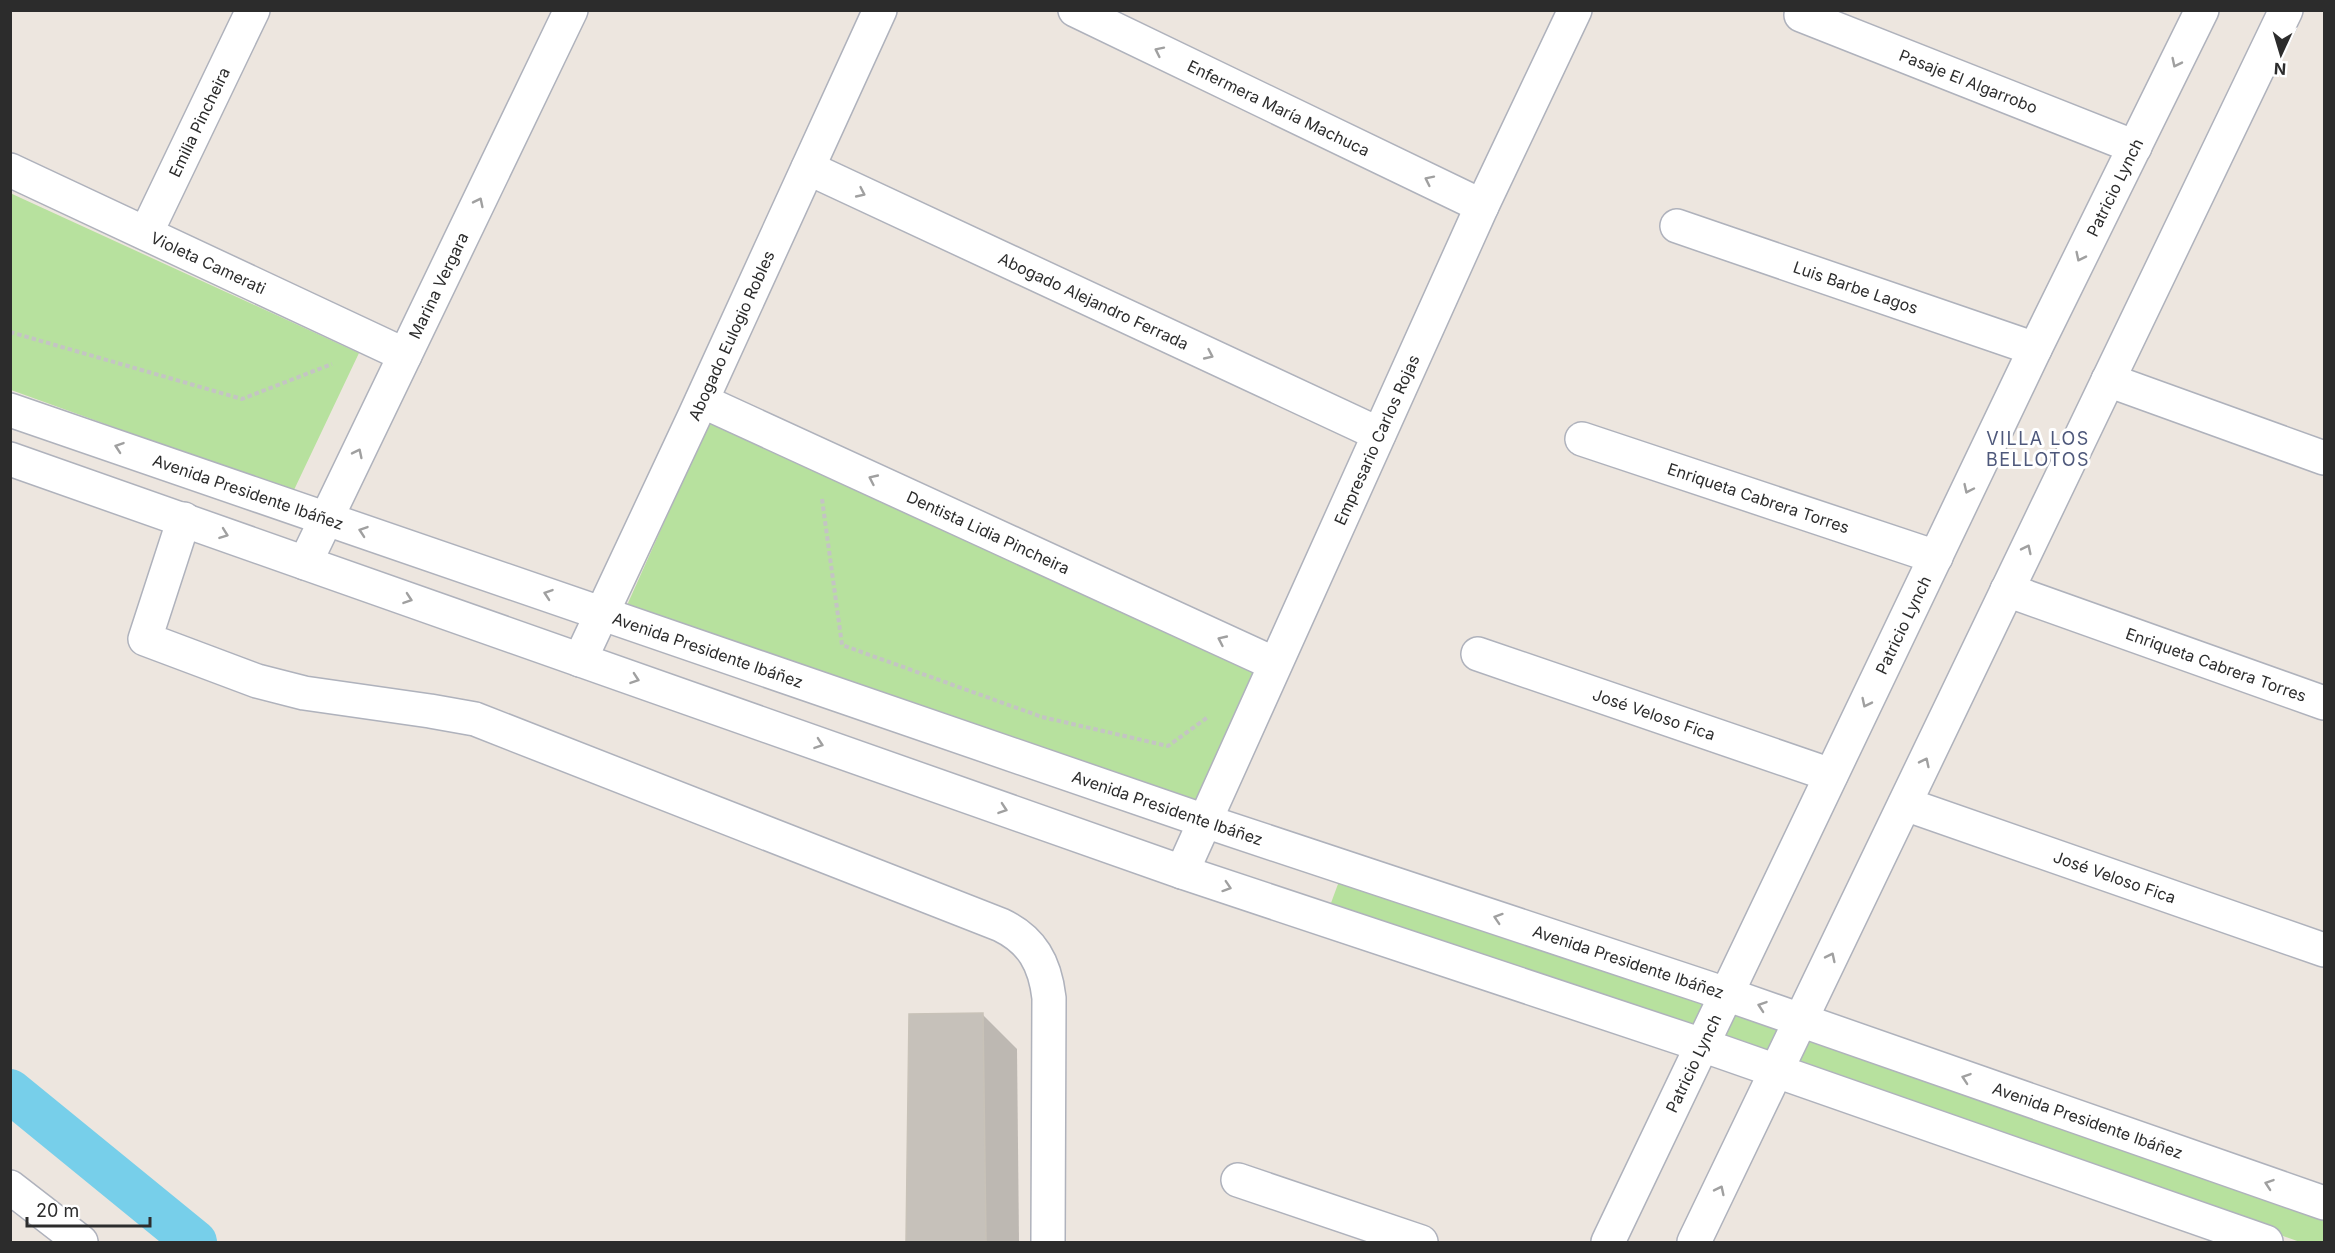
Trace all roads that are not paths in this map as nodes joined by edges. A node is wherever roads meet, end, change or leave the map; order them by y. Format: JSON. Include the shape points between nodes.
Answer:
{"nodes":[{"id":1,"x":254,"y":10,"type":"edge"},
{"id":2,"x":571,"y":10,"type":"edge"},
{"id":3,"x":880,"y":10,"type":"edge"},
{"id":4,"x":1075,"y":10,"type":"edge"},
{"id":5,"x":1575,"y":10,"type":"edge"},
{"id":6,"x":2202,"y":10,"type":"edge"},
{"id":7,"x":2286,"y":10,"type":"edge"},
{"id":8,"x":1801,"y":15,"type":"dead end"},
{"id":9,"x":2134,"y":147,"type":"junction"},
{"id":10,"x":808,"y":168,"type":"junction"},
{"id":11,"x":10,"y":170,"type":"edge"},
{"id":12,"x":1482,"y":206,"type":"junction"},
{"id":13,"x":1677,"y":226,"type":"dead end"},
{"id":14,"x":146,"y":233,"type":"junction"},
{"id":15,"x":2035,"y":349,"type":"junction"},
{"id":16,"x":405,"y":355,"type":"junction"},
{"id":17,"x":2108,"y":380,"type":"junction"},
{"id":18,"x":702,"y":401,"type":"junction"},
{"id":19,"x":10,"y":410,"type":"edge"},
{"id":20,"x":1379,"y":434,"type":"junction"},
{"id":21,"x":1582,"y":439,"type":"dead end"},
{"id":22,"x":2325,"y":458,"type":"edge"},
{"id":23,"x":10,"y":459,"type":"edge"},
{"id":24,"x":184,"y":519,"type":"junction"},
{"id":25,"x":326,"y":519,"type":"junction"},
{"id":26,"x":1936,"y":557,"type":"junction"},
{"id":27,"x":305,"y":563,"type":"junction"},
{"id":28,"x":2007,"y":590,"type":"junction"},
{"id":29,"x":603,"y":613,"type":"junction"},
{"id":30,"x":1478,"y":654,"type":"dead end"},
{"id":31,"x":580,"y":660,"type":"junction"},
{"id":32,"x":1275,"y":664,"type":"junction"},
{"id":33,"x":2325,"y":703,"type":"edge"},
{"id":34,"x":1831,"y":775,"type":"junction"},
{"id":35,"x":1905,"y":804,"type":"junction"},
{"id":36,"x":1204,"y":821,"type":"junction"},
{"id":37,"x":1182,"y":872,"type":"junction"},
{"id":38,"x":2325,"y":950,"type":"edge"},
{"id":39,"x":1726,"y":994,"type":"junction"},
{"id":40,"x":1801,"y":1020,"type":"junction"},
{"id":41,"x":1702,"y":1045,"type":"junction"},
{"id":42,"x":1777,"y":1071,"type":"junction"},
{"id":43,"x":1238,"y":1180,"type":"dead end"},
{"id":44,"x":10,"y":1187,"type":"edge"},
{"id":45,"x":2325,"y":1203,"type":"edge"},
{"id":46,"x":81,"y":1242,"type":"edge"},
{"id":47,"x":1048,"y":1242,"type":"edge"},
{"id":48,"x":1421,"y":1242,"type":"edge"},
{"id":49,"x":1608,"y":1242,"type":"edge"},
{"id":50,"x":1695,"y":1242,"type":"edge"},
{"id":51,"x":2266,"y":1242,"type":"edge"}],
"edges":[{"from":1,"to":14,"type":"street","name":"Emilia Pincheira"},
{"from":16,"to":2,"type":"street","name":"Marina Vergara","one_way":true},
{"from":3,"to":10,"type":"street","name":"Abogado Eulogio Robles"},
{"from":12,"to":4,"type":"street","name":"Enfermera María Machuca","one_way":true},
{"from":5,"to":12,"type":"street","name":"Empresario Carlos Rojas"},
{"from":6,"to":9,"type":"street","name":"Patricio Lynch","one_way":true},
{"from":7,"to":17,"type":"street"},
{"from":8,"to":9,"type":"street","name":"Pasaje El Algarrobo"},
{"from":9,"to":15,"type":"street","name":"Patricio Lynch","one_way":true},
{"from":10,"to":18,"type":"street","name":"Abogado Eulogio Robles"},
{"from":10,"to":20,"type":"street","name":"Abogado Alejandro Ferrada","one_way":true},
{"from":11,"to":14,"type":"street","name":"Violeta Camerati"},
{"from":12,"to":20,"type":"street","name":"Empresario Carlos Rojas"},
{"from":13,"to":15,"type":"street","name":"Luis Barbe Lagos"},
{"from":14,"to":16,"type":"street","name":"Violeta Camerati"},
{"from":15,"to":26,"type":"street","name":"Patricio Lynch","one_way":true},
{"from":25,"to":16,"type":"street","name":"Marina Vergara","one_way":true},
{"from":17,"to":22,"type":"street"},
{"from":28,"to":17,"type":"street","one_way":true},
{"from":18,"to":29,"type":"street","name":"Abogado Eulogio Robles"},
{"from":32,"to":18,"type":"street","name":"Dentista Lidia Pincheira","one_way":true},
{"from":25,"to":19,"type":"street","name":"Avenida Presidente Ibáñez","one_way":true},
{"from":20,"to":32,"type":"street","name":"Empresario Carlos Rojas"},
{"from":21,"to":26,"type":"street","name":"Enriqueta Cabrera Torres"},
{"from":23,"to":24,"type":"street"},
{"from":24,"to":27,"type":"street","one_way":true},
{"from":24,"to":47,"type":"street","via":[[146,639],[257,681],[304,693],[475,719],[1001,925],[1027,941],[1044,968],[1049,998]]},
{"from":25,"to":27,"type":"street","name":"Marina Vergara"},
{"from":29,"to":25,"type":"street","name":"Avenida Presidente Ibáñez","one_way":true},
{"from":26,"to":34,"type":"street","name":"Patricio Lynch","one_way":true},
{"from":27,"to":31,"type":"street","one_way":true},
{"from":28,"to":33,"type":"street","name":"Enriqueta Cabrera Torres"},
{"from":35,"to":28,"type":"street","one_way":true},
{"from":29,"to":31,"type":"street","name":"Abogado Eulogio Robles"},
{"from":29,"to":36,"type":"street","name":"Avenida Presidente Ibáñez"},
{"from":30,"to":34,"type":"street","name":"José Veloso Fica"},
{"from":31,"to":37,"type":"street","one_way":true},
{"from":32,"to":36,"type":"street","name":"Empresario Carlos Rojas"},
{"from":34,"to":39,"type":"street","name":"Patricio Lynch"},
{"from":35,"to":38,"type":"street","name":"José Veloso Fica"},
{"from":40,"to":35,"type":"street","one_way":true},
{"from":36,"to":37,"type":"street","name":"Empresario Carlos Rojas"},
{"from":39,"to":36,"type":"street","name":"Avenida Presidente Ibáñez","one_way":true},
{"from":37,"to":41,"type":"street","one_way":true},
{"from":40,"to":39,"type":"street","name":"Avenida Presidente Ibáñez","one_way":true},
{"from":39,"to":41,"type":"street","name":"Patricio Lynch"},
{"from":40,"to":42,"type":"street"},
{"from":45,"to":40,"type":"street","name":"Avenida Presidente Ibáñez","one_way":true},
{"from":41,"to":42,"type":"street"},
{"from":41,"to":49,"type":"street","name":"Patricio Lynch"},
{"from":50,"to":42,"type":"street","one_way":true},
{"from":42,"to":51,"type":"street"},
{"from":43,"to":48,"type":"street"},
{"from":44,"to":46,"type":"street"}]}
